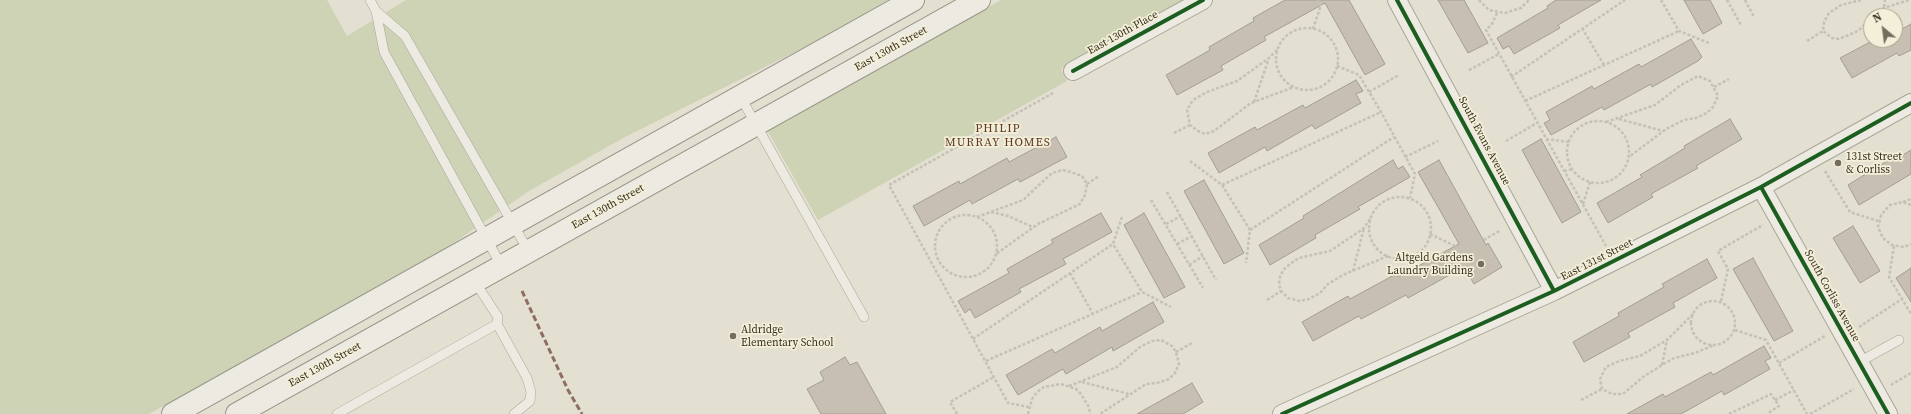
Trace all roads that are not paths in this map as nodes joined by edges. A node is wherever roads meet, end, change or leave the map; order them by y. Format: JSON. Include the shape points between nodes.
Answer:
{"nodes":[{"id":1,"x":370,"y":0,"type":"edge"},
{"id":2,"x":913,"y":0,"type":"edge"},
{"id":3,"x":979,"y":0,"type":"edge"},
{"id":4,"x":1203,"y":0,"type":"edge"},
{"id":5,"x":1397,"y":0,"type":"edge"},
{"id":6,"x":376,"y":11,"type":"junction"},
{"id":7,"x":1073,"y":71,"type":"dead end"},
{"id":8,"x":740,"y":96,"type":"junction"},
{"id":9,"x":1911,"y":103,"type":"edge"},
{"id":10,"x":756,"y":124,"type":"junction"},
{"id":11,"x":1761,"y":187,"type":"junction"},
{"id":12,"x":513,"y":224,"type":"junction"},
{"id":13,"x":486,"y":239,"type":"junction"},
{"id":14,"x":529,"y":252,"type":"junction"},
{"id":15,"x":502,"y":267,"type":"junction"},
{"id":16,"x":475,"y":282,"type":"junction"},
{"id":17,"x":1554,"y":291,"type":"junction"},
{"id":18,"x":864,"y":316,"type":"dead end"},
{"id":19,"x":497,"y":324,"type":"junction"},
{"id":20,"x":1899,"y":340,"type":"dead end"},
{"id":21,"x":1859,"y":362,"type":"junction"},
{"id":22,"x":172,"y":414,"type":"edge"},
{"id":23,"x":237,"y":414,"type":"edge"},
{"id":24,"x":337,"y":414,"type":"edge"},
{"id":25,"x":514,"y":414,"type":"edge"},
{"id":26,"x":1282,"y":414,"type":"edge"},
{"id":27,"x":1888,"y":414,"type":"edge"}],
"edges":[{"from":1,"to":6,"type":"lane"},
{"from":2,"to":8,"type":"main road"},
{"from":3,"to":10,"type":"main road","name":"East 130th Street"},
{"from":4,"to":7,"type":"street","name":"East 130th Place"},
{"from":5,"to":17,"type":"street","name":"South Evans Avenue"},
{"from":6,"to":12,"type":"lane","via":[[405,36]]},
{"from":6,"to":13,"type":"lane","via":[[384,52]]},
{"from":8,"to":10,"type":"lane"},
{"from":8,"to":12,"type":"main road"},
{"from":9,"to":11,"type":"street","name":"East 131st Street"},
{"from":10,"to":14,"type":"main road","name":"East 130th Street"},
{"from":10,"to":18,"type":"lane"},
{"from":11,"to":17,"type":"street","name":"East 131st Street"},
{"from":11,"to":21,"type":"street","name":"South Corliss Avenue"},
{"from":12,"to":13,"type":"main road"},
{"from":12,"to":14,"type":"lane"},
{"from":13,"to":15,"type":"lane"},
{"from":13,"to":22,"type":"main road"},
{"from":14,"to":15,"type":"main road","name":"East 130th Street"},
{"from":15,"to":16,"type":"main road","name":"East 130th Street"},
{"from":16,"to":19,"type":"lane","via":[[498,316]]},
{"from":16,"to":23,"type":"main road","name":"East 130th Street"},
{"from":17,"to":26,"type":"street","name":"East 131st Street"},
{"from":19,"to":24,"type":"lane"},
{"from":19,"to":25,"type":"lane","via":[[524,373],[531,392],[530,401]]},
{"from":20,"to":21,"type":"lane"},
{"from":21,"to":27,"type":"street","name":"South Corliss Avenue"}]}
